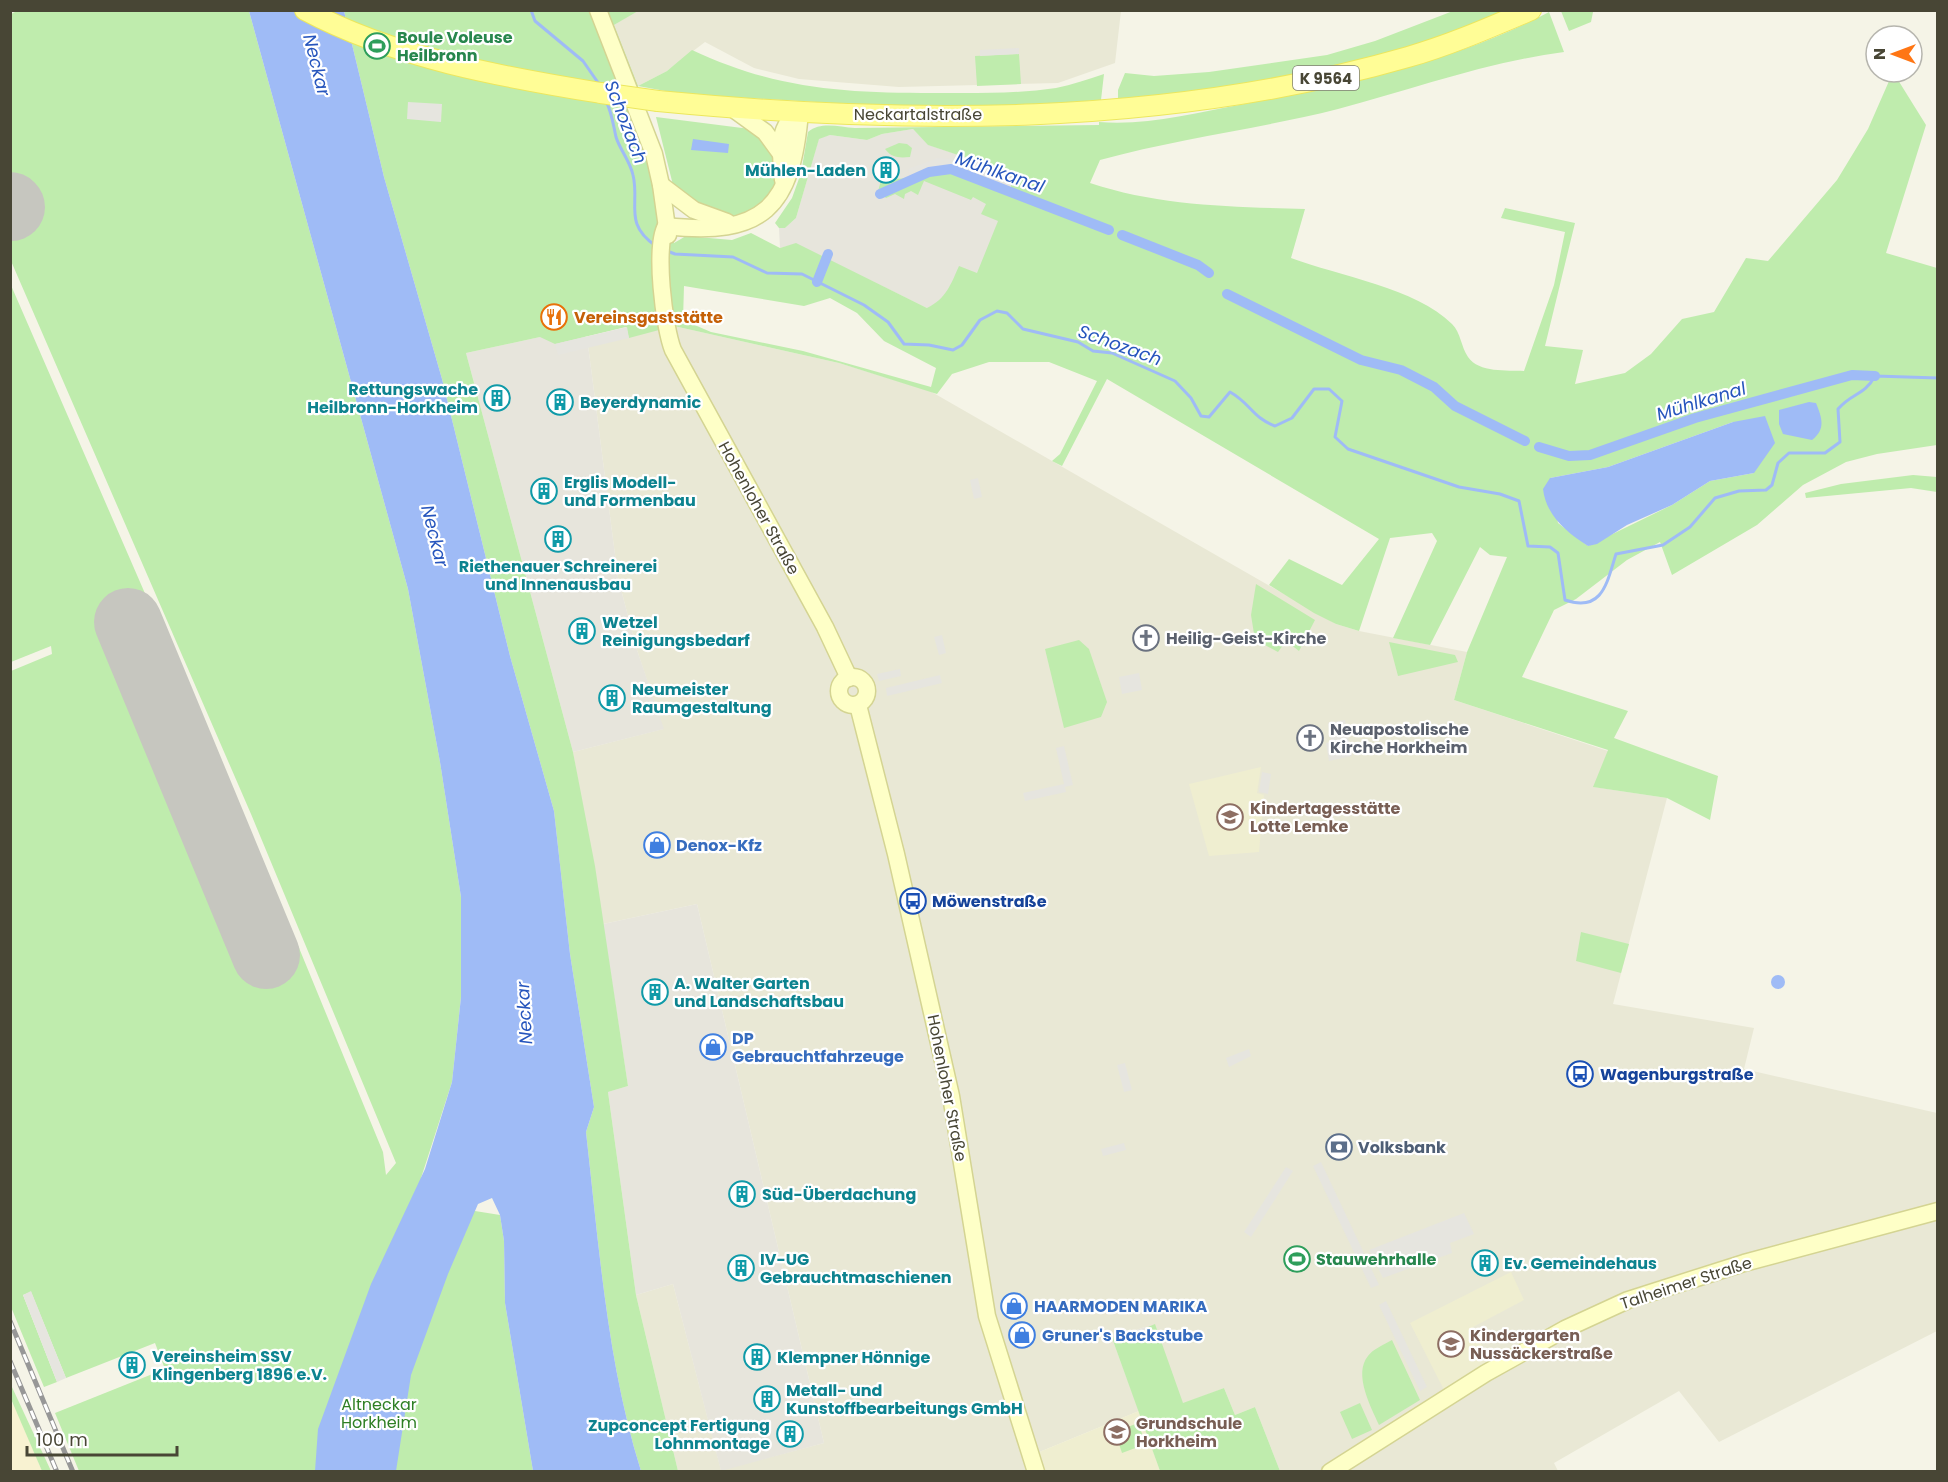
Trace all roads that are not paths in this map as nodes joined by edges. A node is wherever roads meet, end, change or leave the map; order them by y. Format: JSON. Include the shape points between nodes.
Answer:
{"nodes":[{"id":1,"x":305,"y":10,"type":"edge"},
{"id":2,"x":598,"y":10,"type":"edge"},
{"id":3,"x":1531,"y":10,"type":"edge"},
{"id":4,"x":732,"y":108,"type":"junction"},
{"id":5,"x":800,"y":112,"type":"junction"},
{"id":6,"x":781,"y":154,"type":"junction"},
{"id":7,"x":783,"y":184,"type":"junction"},
{"id":8,"x":662,"y":186,"type":"junction"},
{"id":9,"x":705,"y":216,"type":"junction"},
{"id":10,"x":733,"y":224,"type":"junction"},
{"id":11,"x":665,"y":230,"type":"junction"},
{"id":12,"x":1938,"y":1211,"type":"edge"},
{"id":13,"x":1036,"y":1472,"type":"edge"},
{"id":14,"x":1330,"y":1472,"type":"edge"}],
"edges":[{"from":1,"to":4,"type":"main road","name":"Neckartalstraße","number":"K 9564","bridge":true,"via":[[377,40],[437,59],[578,89]]},
{"from":2,"to":8,"type":"street","name":"Hohenloher Straße"},
{"from":3,"to":5,"type":"main road","name":"Neckartalstraße","number":"K 9564","via":[[1411,56],[1239,95],[1042,114]]},
{"from":4,"to":5,"type":"main road","name":"Neckartalstraße","number":"K 9564"},
{"from":4,"to":6,"type":"street","via":[[765,132]]},
{"from":5,"to":6,"type":"street","via":[[783,130]]},
{"from":5,"to":7,"type":"street","via":[[792,163]]},
{"from":6,"to":7,"type":"street"},
{"from":7,"to":10,"type":"street","via":[[762,215]]},
{"from":8,"to":9,"type":"street"},
{"from":8,"to":11,"type":"street","name":"Hohenloher Straße"},
{"from":9,"to":10,"type":"street"},
{"from":9,"to":11,"type":"street","via":[[679,214]]},
{"from":10,"to":11,"type":"street"},
{"from":11,"to":13,"type":"street","name":"Hohenloher Straße","via":[[669,337],[680,365],[825,627],[849,678],[843,682],[840,695],[847,704],[858,705],[951,1096],[987,1316]]},
{"from":12,"to":14,"type":"street","name":"Talheimer Straße","via":[[1744,1263],[1628,1300],[1565,1329],[1486,1373]]}]}
